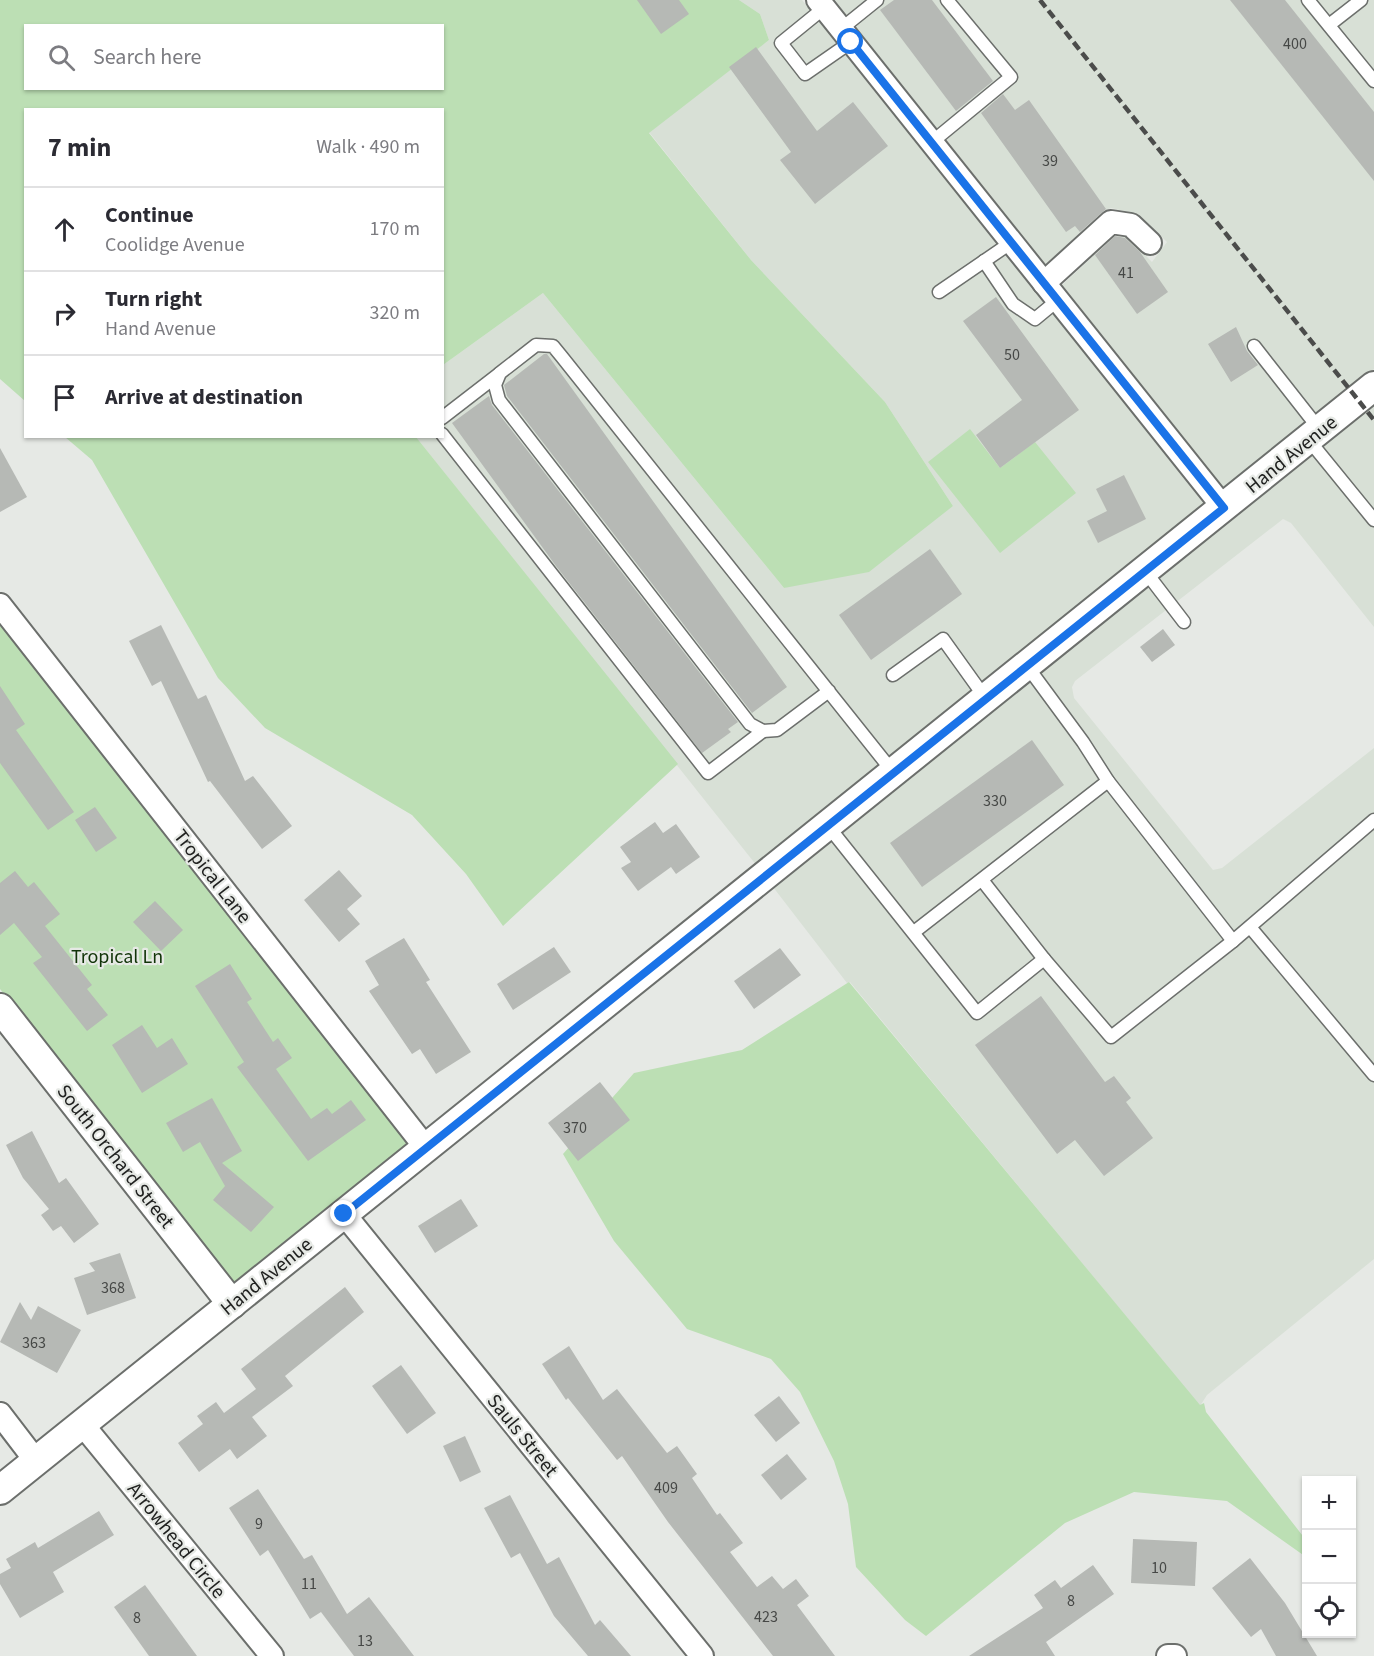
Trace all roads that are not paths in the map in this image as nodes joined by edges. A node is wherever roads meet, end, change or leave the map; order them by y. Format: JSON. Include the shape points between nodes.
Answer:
{"nodes":[{"id":1,"x":877,"y":0,"type":"edge"},
{"id":2,"x":947,"y":0,"type":"edge"},
{"id":3,"x":1308,"y":0,"type":"edge"},
{"id":4,"x":1361,"y":0,"type":"edge"},
{"id":5,"x":821,"y":4,"type":"edge"},
{"id":6,"x":1329,"y":25,"type":"junction"},
{"id":7,"x":846,"y":36,"type":"junction"},
{"id":8,"x":1374,"y":81,"type":"edge"},
{"id":9,"x":932,"y":142,"type":"junction"},
{"id":10,"x":1012,"y":242,"type":"junction"},
{"id":11,"x":1150,"y":243,"type":"dead end"},
{"id":12,"x":984,"y":261,"type":"junction"},
{"id":13,"x":939,"y":292,"type":"dead end"},
{"id":14,"x":1051,"y":292,"type":"junction"},
{"id":15,"x":1254,"y":346,"type":"dead end"},
{"id":16,"x":500,"y":373,"type":"junction"},
{"id":17,"x":1374,"y":386,"type":"edge"},
{"id":18,"x":444,"y":416,"type":"edge"},
{"id":19,"x":1314,"y":434,"type":"junction"},
{"id":20,"x":444,"y":437,"type":"edge"},
{"id":21,"x":1224,"y":508,"type":"junction"},
{"id":22,"x":1374,"y":520,"type":"edge"},
{"id":23,"x":1145,"y":571,"type":"junction"},
{"id":24,"x":0,"y":605,"type":"edge"},
{"id":25,"x":1184,"y":622,"type":"dead end"},
{"id":26,"x":1027,"y":666,"type":"junction"},
{"id":27,"x":893,"y":675,"type":"dead end"},
{"id":28,"x":830,"y":691,"type":"junction"},
{"id":29,"x":986,"y":699,"type":"junction"},
{"id":30,"x":763,"y":730,"type":"junction"},
{"id":31,"x":893,"y":774,"type":"junction"},
{"id":32,"x":1108,"y":781,"type":"junction"},
{"id":33,"x":1374,"y":820,"type":"edge"},
{"id":34,"x":828,"y":826,"type":"junction"},
{"id":35,"x":982,"y":880,"type":"junction"},
{"id":36,"x":1250,"y":927,"type":"junction"},
{"id":37,"x":914,"y":932,"type":"junction"},
{"id":38,"x":1233,"y":941,"type":"junction"},
{"id":39,"x":1044,"y":959,"type":"junction"},
{"id":40,"x":0,"y":1008,"type":"edge"},
{"id":41,"x":1374,"y":1075,"type":"edge"},
{"id":42,"x":426,"y":1148,"type":"junction"},
{"id":43,"x":344,"y":1214,"type":"junction"},
{"id":44,"x":232,"y":1304,"type":"junction"},
{"id":45,"x":0,"y":1414,"type":"edge"},
{"id":46,"x":82,"y":1424,"type":"junction"},
{"id":47,"x":36,"y":1461,"type":"junction"},
{"id":48,"x":0,"y":1490,"type":"edge"},
{"id":49,"x":272,"y":1656,"type":"edge"},
{"id":50,"x":702,"y":1656,"type":"edge"},
{"id":51,"x":1168,"y":1656,"type":"edge"},
{"id":52,"x":1175,"y":1656,"type":"edge"}],
"edges":[{"from":1,"to":7,"type":"lane"},
{"from":2,"to":9,"type":"lane","via":[[1011,77]]},
{"from":3,"to":6,"type":"lane"},
{"from":4,"to":6,"type":"lane"},
{"from":5,"to":7,"type":"street"},
{"from":5,"to":7,"type":"lane","via":[[781,43],[805,74]]},
{"from":6,"to":8,"type":"lane"},
{"from":7,"to":9,"type":"street"},
{"from":9,"to":10,"type":"street"},
{"from":10,"to":12,"type":"lane"},
{"from":10,"to":14,"type":"street"},
{"from":11,"to":14,"type":"street","via":[[1131,225],[1111,222]]},
{"from":12,"to":13,"type":"lane"},
{"from":12,"to":14,"type":"lane","via":[[1013,304],[1035,319]]},
{"from":14,"to":21,"type":"street"},
{"from":15,"to":19,"type":"lane"},
{"from":16,"to":18,"type":"lane"},
{"from":16,"to":28,"type":"lane","via":[[536,345],[553,346]]},
{"from":16,"to":30,"type":"lane","via":[[495,385],[499,400],[750,724]]},
{"from":17,"to":19,"type":"street","name":"Hand Avenue"},
{"from":19,"to":21,"type":"street","name":"Hand Avenue"},
{"from":19,"to":22,"type":"lane"},
{"from":20,"to":30,"type":"lane","via":[[708,773]]},
{"from":21,"to":23,"type":"street","name":"Hand Avenue"},
{"from":23,"to":25,"type":"lane"},
{"from":23,"to":26,"type":"street","name":"Hand Avenue"},
{"from":24,"to":42,"type":"street","name":"Tropical Lane"},
{"from":26,"to":29,"type":"street","name":"Hand Avenue"},
{"from":26,"to":32,"type":"lane"},
{"from":27,"to":29,"type":"lane","via":[[943,639]]},
{"from":28,"to":30,"type":"lane","via":[[777,730]]},
{"from":28,"to":31,"type":"lane"},
{"from":29,"to":31,"type":"street","name":"Hand Avenue"},
{"from":31,"to":34,"type":"street","name":"Hand Avenue"},
{"from":32,"to":35,"type":"lane"},
{"from":32,"to":38,"type":"lane"},
{"from":33,"to":36,"type":"lane"},
{"from":34,"to":37,"type":"lane"},
{"from":34,"to":42,"type":"street","name":"Hand Avenue"},
{"from":35,"to":37,"type":"lane"},
{"from":35,"to":39,"type":"lane"},
{"from":36,"to":38,"type":"lane"},
{"from":36,"to":41,"type":"lane"},
{"from":37,"to":39,"type":"lane","via":[[976,1013]]},
{"from":38,"to":39,"type":"lane","via":[[1111,1037]]},
{"from":40,"to":44,"type":"street","name":"South Orchard Street"},
{"from":42,"to":43,"type":"street","name":"Hand Avenue"},
{"from":43,"to":44,"type":"street","name":"Hand Avenue"},
{"from":43,"to":50,"type":"street","name":"Sauls Street"},
{"from":44,"to":46,"type":"street","name":"Hand Avenue"},
{"from":45,"to":47,"type":"street"},
{"from":46,"to":47,"type":"street","name":"Hand Avenue"},
{"from":46,"to":49,"type":"street","name":"Arrowhead Circle"},
{"from":47,"to":48,"type":"street","name":"Hand Avenue"},
{"from":51,"to":52,"type":"street"}]}
